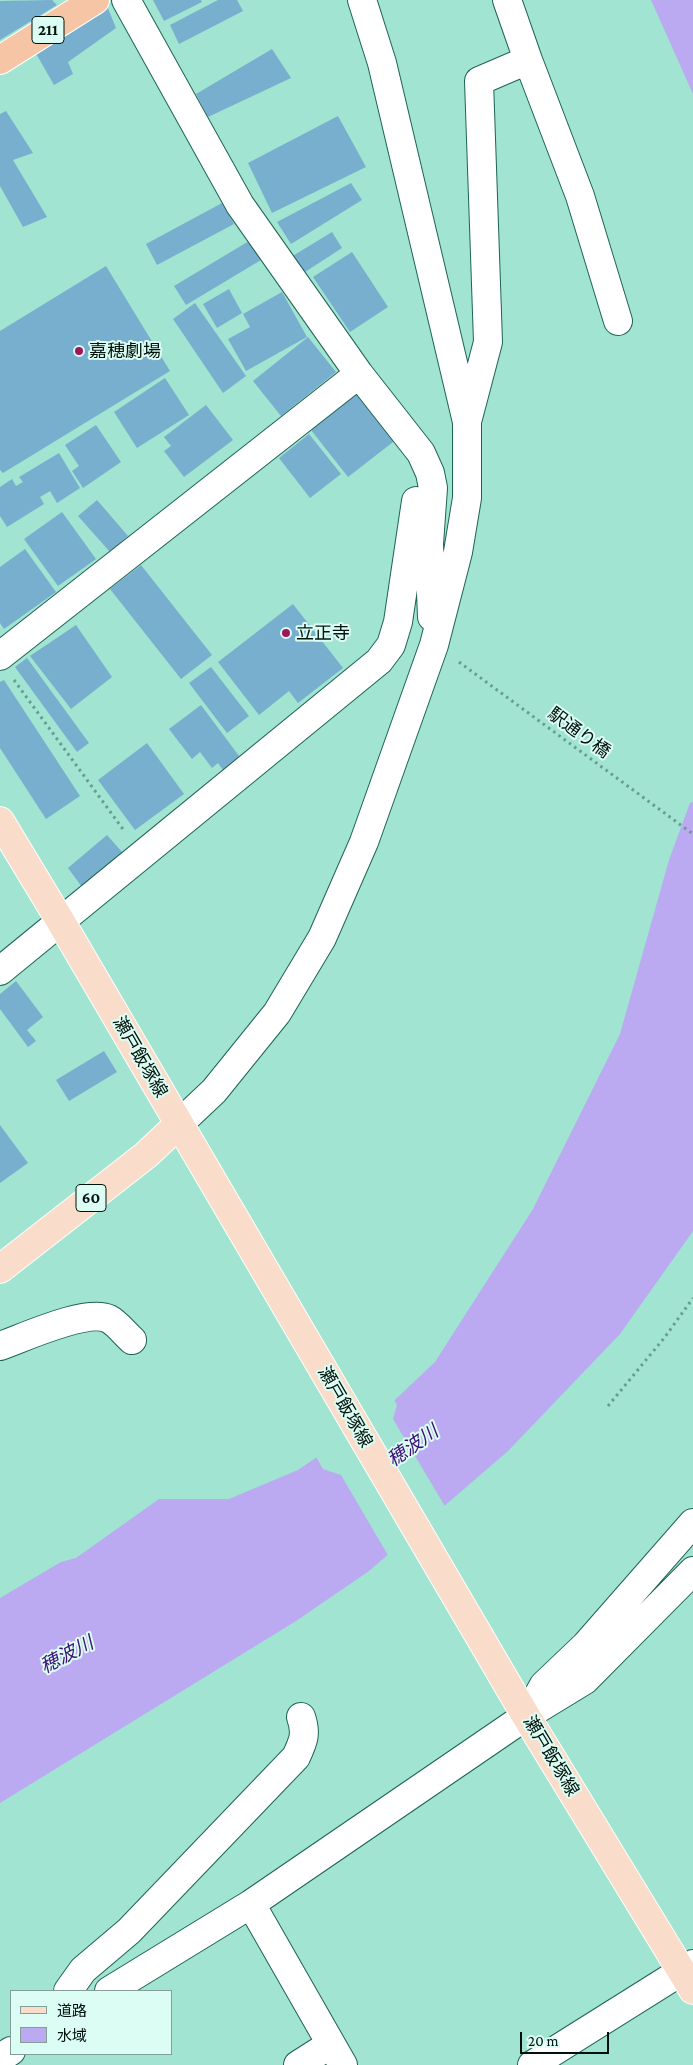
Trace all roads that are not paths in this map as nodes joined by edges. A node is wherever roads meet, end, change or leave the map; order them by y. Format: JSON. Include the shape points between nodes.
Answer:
{"nodes":[{"id":1,"x":95,"y":0,"type":"edge"},
{"id":2,"x":126,"y":0,"type":"edge"},
{"id":3,"x":362,"y":0,"type":"edge"},
{"id":4,"x":507,"y":0,"type":"edge"},
{"id":5,"x":0,"y":60,"type":"edge"},
{"id":6,"x":528,"y":60,"type":"junction"},
{"id":7,"x":618,"y":320,"type":"dead end"},
{"id":8,"x":359,"y":374,"type":"junction"},
{"id":9,"x":467,"y":422,"type":"junction"},
{"id":10,"x":421,"y":453,"type":"junction"},
{"id":11,"x":434,"y":645,"type":"junction"},
{"id":12,"x":6,"y":666,"type":"edge"},
{"id":13,"x":0,"y":821,"type":"edge"},
{"id":14,"x":61,"y":922,"type":"junction"},
{"id":15,"x":0,"y":971,"type":"edge"},
{"id":16,"x":185,"y":1134,"type":"junction"},
{"id":17,"x":0,"y":1269,"type":"edge"},
{"id":18,"x":132,"y":1340,"type":"dead end"},
{"id":19,"x":0,"y":1346,"type":"edge"},
{"id":20,"x":693,"y":1523,"type":"edge"},
{"id":21,"x":693,"y":1571,"type":"edge"},
{"id":22,"x":526,"y":1716,"type":"junction"},
{"id":23,"x":301,"y":1717,"type":"dead end"},
{"id":24,"x":250,"y":1904,"type":"junction"},
{"id":25,"x":689,"y":1975,"type":"edge"},
{"id":26,"x":69,"y":1990,"type":"edge"},
{"id":27,"x":111,"y":1990,"type":"edge"},
{"id":28,"x":337,"y":2054,"type":"edge"},
{"id":29,"x":298,"y":2065,"type":"edge"},
{"id":30,"x":532,"y":2065,"type":"edge"}],
"edges":[{"from":1,"to":5,"type":"highway","number":"211"},
{"from":2,"to":8,"type":"street","via":[[240,205]]},
{"from":3,"to":9,"type":"street","via":[[382,63]]},
{"from":4,"to":6,"type":"street"},
{"from":6,"to":7,"type":"street","via":[[580,196]]},
{"from":6,"to":9,"type":"street","via":[[479,81],[488,342]]},
{"from":8,"to":10,"type":"street"},
{"from":8,"to":12,"type":"street"},
{"from":9,"to":11,"type":"street","via":[[467,498],[458,552]]},
{"from":10,"to":11,"type":"street","via":[[433,488],[429,544]]},
{"from":10,"to":14,"type":"street","via":[[398,622],[391,645],[379,661]]},
{"from":11,"to":16,"type":"street","via":[[364,842],[322,938],[277,1013],[214,1091]]},
{"from":13,"to":14,"type":"main road","name":"瀬戸飯塚線"},
{"from":14,"to":15,"type":"street"},
{"from":14,"to":16,"type":"main road","name":"瀬戸飯塚線"},
{"from":16,"to":17,"type":"main road","number":"60","via":[[146,1155]]},
{"from":16,"to":22,"type":"main road","name":"瀬戸飯塚線"},
{"from":18,"to":19,"type":"street","via":[[108,1319],[96,1316],[75,1319]]},
{"from":20,"to":22,"type":"street","via":[[586,1645],[544,1685]]},
{"from":21,"to":22,"type":"street","via":[[585,1680]]},
{"from":22,"to":24,"type":"street"},
{"from":22,"to":25,"type":"main road","name":"瀬戸飯塚線"},
{"from":23,"to":26,"type":"street","via":[[304,1740],[296,1758],[129,1931],[83,1970]]},
{"from":24,"to":27,"type":"street"},
{"from":24,"to":28,"type":"street"},
{"from":25,"to":30,"type":"street"},
{"from":28,"to":29,"type":"street"}]}
